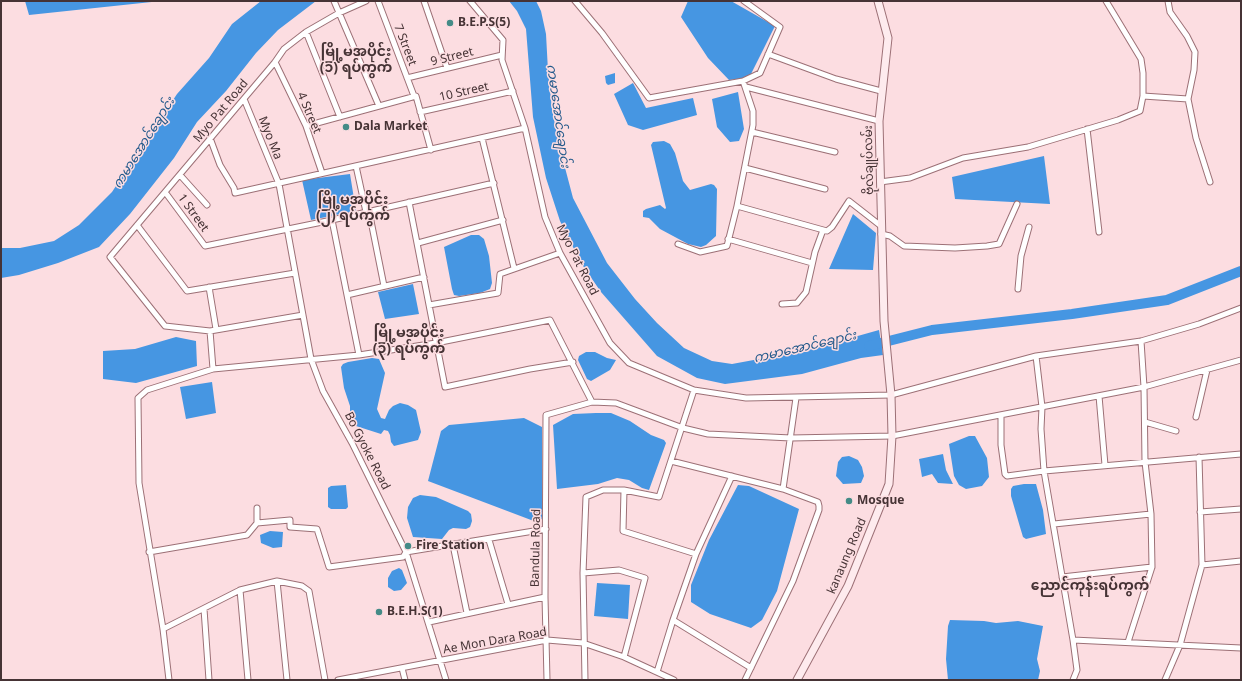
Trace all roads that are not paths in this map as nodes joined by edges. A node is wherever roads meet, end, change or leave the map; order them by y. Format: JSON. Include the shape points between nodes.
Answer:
{"nodes":[{"id":1,"x":366,"y":1,"type":"edge"},
{"id":2,"x":378,"y":1,"type":"edge"},
{"id":3,"x":424,"y":1,"type":"edge"},
{"id":4,"x":470,"y":1,"type":"edge"},
{"id":5,"x":575,"y":1,"type":"edge"},
{"id":6,"x":744,"y":1,"type":"edge"},
{"id":7,"x":878,"y":1,"type":"edge"},
{"id":8,"x":1106,"y":1,"type":"edge"},
{"id":9,"x":1168,"y":1,"type":"edge"},
{"id":10,"x":335,"y":3,"type":"edge"},
{"id":11,"x":339,"y":13,"type":"junction"},
{"id":12,"x":306,"y":32,"type":"junction"},
{"id":13,"x":768,"y":54,"type":"junction"},
{"id":14,"x":502,"y":55,"type":"junction"},
{"id":15,"x":275,"y":62,"type":"junction"},
{"id":16,"x":447,"y":68,"type":"junction"},
{"id":17,"x":407,"y":78,"type":"junction"},
{"id":18,"x":743,"y":81,"type":"junction"},
{"id":19,"x":746,"y":87,"type":"junction"},
{"id":20,"x":513,"y":91,"type":"junction"},
{"id":21,"x":881,"y":91,"type":"junction"},
{"id":22,"x":414,"y":96,"type":"junction"},
{"id":23,"x":1143,"y":96,"type":"junction"},
{"id":24,"x":1188,"y":98,"type":"junction"},
{"id":25,"x":244,"y":99,"type":"junction"},
{"id":26,"x":379,"y":106,"type":"junction"},
{"id":27,"x":420,"y":112,"type":"junction"},
{"id":28,"x":340,"y":117,"type":"junction"},
{"id":29,"x":879,"y":121,"type":"junction"},
{"id":30,"x":306,"y":126,"type":"junction"},
{"id":31,"x":525,"y":128,"type":"junction"},
{"id":32,"x":1087,"y":129,"type":"junction"},
{"id":33,"x":752,"y":132,"type":"junction"},
{"id":34,"x":210,"y":138,"type":"junction"},
{"id":35,"x":482,"y":138,"type":"junction"},
{"id":36,"x":431,"y":150,"type":"junction"},
{"id":37,"x":835,"y":152,"type":"dead end"},
{"id":38,"x":356,"y":166,"type":"junction"},
{"id":39,"x":745,"y":168,"type":"junction"},
{"id":40,"x":322,"y":173,"type":"junction"},
{"id":41,"x":180,"y":174,"type":"junction"},
{"id":42,"x":880,"y":182,"type":"junction"},
{"id":43,"x":1210,"y":182,"type":"dead end"},
{"id":44,"x":494,"y":183,"type":"junction"},
{"id":45,"x":279,"y":184,"type":"junction"},
{"id":46,"x":825,"y":189,"type":"dead end"},
{"id":47,"x":165,"y":192,"type":"junction"},
{"id":48,"x":409,"y":202,"type":"junction"},
{"id":49,"x":1018,"y":204,"type":"dead end"},
{"id":50,"x":207,"y":205,"type":"dead end"},
{"id":51,"x":737,"y":206,"type":"junction"},
{"id":52,"x":367,"y":212,"type":"junction"},
{"id":53,"x":332,"y":220,"type":"junction"},
{"id":54,"x":503,"y":220,"type":"junction"},
{"id":55,"x":138,"y":225,"type":"junction"},
{"id":56,"x":881,"y":226,"type":"junction"},
{"id":57,"x":1029,"y":227,"type":"dead end"},
{"id":58,"x":287,"y":228,"type":"junction"},
{"id":59,"x":823,"y":230,"type":"junction"},
{"id":60,"x":1099,"y":232,"type":"dead end"},
{"id":61,"x":881,"y":234,"type":"junction"},
{"id":62,"x":728,"y":239,"type":"junction"},
{"id":63,"x":418,"y":244,"type":"junction"},
{"id":64,"x":678,"y":244,"type":"dead end"},
{"id":65,"x":560,"y":253,"type":"junction"},
{"id":66,"x":812,"y":262,"type":"junction"},
{"id":67,"x":514,"y":268,"type":"junction"},
{"id":68,"x":294,"y":272,"type":"junction"},
{"id":69,"x":424,"y":278,"type":"junction"},
{"id":70,"x":384,"y":286,"type":"junction"},
{"id":71,"x":209,"y":287,"type":"junction"},
{"id":72,"x":1018,"y":289,"type":"dead end"},
{"id":73,"x":347,"y":294,"type":"junction"},
{"id":74,"x":782,"y":304,"type":"dead end"},
{"id":75,"x":429,"y":305,"type":"junction"},
{"id":76,"x":1241,"y":308,"type":"edge"},
{"id":77,"x":303,"y":315,"type":"junction"},
{"id":78,"x":216,"y":329,"type":"junction"},
{"id":79,"x":210,"y":331,"type":"junction"},
{"id":80,"x":1141,"y":341,"type":"junction"},
{"id":81,"x":436,"y":343,"type":"junction"},
{"id":82,"x":360,"y":355,"type":"junction"},
{"id":83,"x":1036,"y":356,"type":"junction"},
{"id":84,"x":311,"y":359,"type":"junction"},
{"id":85,"x":887,"y":360,"type":"joint"},
{"id":86,"x":1241,"y":360,"type":"edge"},
{"id":87,"x":573,"y":362,"type":"junction"},
{"id":88,"x":213,"y":369,"type":"junction"},
{"id":89,"x":1208,"y":370,"type":"junction"},
{"id":90,"x":1144,"y":387,"type":"junction"},
{"id":91,"x":694,"y":390,"type":"junction"},
{"id":92,"x":891,"y":395,"type":"junction"},
{"id":93,"x":1100,"y":396,"type":"junction"},
{"id":94,"x":796,"y":398,"type":"junction"},
{"id":95,"x":592,"y":402,"type":"junction"},
{"id":96,"x":1042,"y":407,"type":"junction"},
{"id":97,"x":1001,"y":414,"type":"junction"},
{"id":98,"x":1196,"y":417,"type":"dead end"},
{"id":99,"x":1145,"y":422,"type":"junction"},
{"id":100,"x":683,"y":428,"type":"junction"},
{"id":101,"x":1176,"y":430,"type":"dead end"},
{"id":102,"x":892,"y":436,"type":"junction"},
{"id":103,"x":791,"y":438,"type":"junction"},
{"id":104,"x":1241,"y":454,"type":"edge"},
{"id":105,"x":1199,"y":457,"type":"junction"},
{"id":106,"x":671,"y":461,"type":"junction"},
{"id":107,"x":1145,"y":462,"type":"junction"},
{"id":108,"x":1105,"y":465,"type":"junction"},
{"id":109,"x":1044,"y":471,"type":"junction"},
{"id":110,"x":732,"y":476,"type":"junction"},
{"id":111,"x":783,"y":489,"type":"junction"},
{"id":112,"x":624,"y":490,"type":"junction"},
{"id":113,"x":257,"y":508,"type":"dead end"},
{"id":114,"x":1241,"y":509,"type":"edge"},
{"id":115,"x":1200,"y":512,"type":"junction"},
{"id":116,"x":1151,"y":514,"type":"junction"},
{"id":117,"x":257,"y":523,"type":"junction"},
{"id":118,"x":1054,"y":524,"type":"junction"},
{"id":119,"x":546,"y":530,"type":"junction"},
{"id":120,"x":489,"y":540,"type":"junction"},
{"id":121,"x":453,"y":545,"type":"junction"},
{"id":122,"x":150,"y":552,"type":"junction"},
{"id":123,"x":406,"y":552,"type":"junction"},
{"id":124,"x":696,"y":554,"type":"junction"},
{"id":125,"x":1241,"y":560,"type":"edge"},
{"id":126,"x":1202,"y":565,"type":"junction"},
{"id":127,"x":1152,"y":567,"type":"junction"},
{"id":128,"x":583,"y":573,"type":"junction"},
{"id":129,"x":1062,"y":577,"type":"junction"},
{"id":130,"x":277,"y":581,"type":"junction"},
{"id":131,"x":240,"y":590,"type":"junction"},
{"id":132,"x":545,"y":597,"type":"junction"},
{"id":133,"x":508,"y":604,"type":"junction"},
{"id":134,"x":204,"y":608,"type":"junction"},
{"id":135,"x":467,"y":613,"type":"junction"},
{"id":136,"x":672,"y":620,"type":"junction"},
{"id":137,"x":429,"y":622,"type":"junction"},
{"id":138,"x":163,"y":629,"type":"junction"},
{"id":139,"x":546,"y":640,"type":"junction"},
{"id":140,"x":1074,"y":640,"type":"junction"},
{"id":141,"x":1128,"y":642,"type":"junction"},
{"id":142,"x":583,"y":643,"type":"junction"},
{"id":143,"x":1180,"y":645,"type":"junction"},
{"id":144,"x":1241,"y":648,"type":"edge"},
{"id":145,"x":624,"y":657,"type":"junction"},
{"id":146,"x":441,"y":660,"type":"junction"},
{"id":147,"x":402,"y":668,"type":"junction"},
{"id":148,"x":751,"y":668,"type":"junction"},
{"id":149,"x":657,"y":672,"type":"junction"},
{"id":150,"x":360,"y":678,"type":"edge"},
{"id":151,"x":169,"y":680,"type":"edge"},
{"id":152,"x":209,"y":680,"type":"edge"},
{"id":153,"x":248,"y":680,"type":"edge"},
{"id":154,"x":287,"y":680,"type":"edge"},
{"id":155,"x":325,"y":680,"type":"edge"},
{"id":156,"x":338,"y":680,"type":"edge"},
{"id":157,"x":405,"y":680,"type":"edge"},
{"id":158,"x":446,"y":680,"type":"edge"},
{"id":159,"x":547,"y":680,"type":"edge"},
{"id":160,"x":585,"y":680,"type":"edge"},
{"id":161,"x":674,"y":680,"type":"edge"},
{"id":162,"x":746,"y":680,"type":"edge"},
{"id":163,"x":797,"y":680,"type":"edge"},
{"id":164,"x":1073,"y":680,"type":"edge"},
{"id":165,"x":1165,"y":680,"type":"edge"}],
"edges":[{"from":1,"to":11,"type":"street","name":"Myo Pat Road"},
{"from":2,"to":17,"type":"street","name":"7 Street"},
{"from":3,"to":16,"type":"street"},
{"from":4,"to":14,"type":"street","name":"Myo Pat Road","via":[[503,40]]},
{"from":5,"to":18,"type":"street","via":[[602,33],[649,98]]},
{"from":6,"to":13,"type":"street","via":[[780,27]]},
{"from":7,"to":21,"type":"street","name":"ဗိုလ်ချုပ်လမ်း","via":[[888,38]]},
{"from":8,"to":23,"type":"street","via":[[1141,59]]},
{"from":9,"to":24,"type":"street","via":[[1172,16],[1195,52]]},
{"from":10,"to":11,"type":"street"},
{"from":11,"to":12,"type":"street","name":"Myo Pat Road"},
{"from":11,"to":26,"type":"street"},
{"from":12,"to":15,"type":"street","name":"Myo Pat Road","via":[[284,50]]},
{"from":12,"to":28,"type":"street"},
{"from":13,"to":18,"type":"street","via":[[760,73]]},
{"from":13,"to":21,"type":"street","via":[[836,79]]},
{"from":14,"to":16,"type":"street","name":"9 Street"},
{"from":14,"to":20,"type":"street","name":"Myo Pat Road"},
{"from":15,"to":25,"type":"street","name":"Myo Pat Road"},
{"from":15,"to":30,"type":"street","name":"4 Street"},
{"from":16,"to":17,"type":"street","name":"9 Street"},
{"from":17,"to":22,"type":"street","name":"7 Street"},
{"from":18,"to":19,"type":"street"},
{"from":19,"to":29,"type":"street"},
{"from":19,"to":33,"type":"street","via":[[753,110]]},
{"from":20,"to":27,"type":"street","name":"10 Street"},
{"from":20,"to":31,"type":"street","name":"Myo Pat Road"},
{"from":21,"to":29,"type":"street","name":"ဗိုလ်ချုပ်လမ်း"},
{"from":22,"to":26,"type":"street"},
{"from":22,"to":27,"type":"street","name":"7 Street"},
{"from":23,"to":24,"type":"street"},
{"from":23,"to":32,"type":"street","via":[[1140,111]]},
{"from":24,"to":43,"type":"street","via":[[1196,138]]},
{"from":25,"to":34,"type":"street","name":"Myo Pat Road"},
{"from":25,"to":45,"type":"street","name":"Myo Ma"},
{"from":26,"to":28,"type":"street"},
{"from":27,"to":36,"type":"street","name":"7 Street"},
{"from":28,"to":30,"type":"street"},
{"from":29,"to":42,"type":"street","name":"ဗိုလ်ချုပ်လမ်း"},
{"from":30,"to":40,"type":"street","name":"4 Street"},
{"from":31,"to":35,"type":"street"},
{"from":31,"to":65,"type":"street","name":"Myo Pat Road","via":[[545,217]]},
{"from":32,"to":42,"type":"street","via":[[1028,147],[963,158],[910,178]]},
{"from":32,"to":60,"type":"street"},
{"from":33,"to":37,"type":"street"},
{"from":33,"to":39,"type":"street"},
{"from":34,"to":41,"type":"street","name":"Myo Pat Road"},
{"from":34,"to":45,"type":"street","via":[[220,165],[235,193]]},
{"from":35,"to":36,"type":"street"},
{"from":35,"to":44,"type":"street"},
{"from":36,"to":38,"type":"street"},
{"from":38,"to":40,"type":"street"},
{"from":38,"to":52,"type":"street"},
{"from":39,"to":46,"type":"street"},
{"from":39,"to":51,"type":"street"},
{"from":40,"to":45,"type":"street"},
{"from":41,"to":47,"type":"street","name":"Myo Pat Road"},
{"from":41,"to":50,"type":"street"},
{"from":42,"to":56,"type":"street","name":"ဗိုလ်ချုပ်လမ်း"},
{"from":44,"to":48,"type":"street"},
{"from":44,"to":54,"type":"street"},
{"from":45,"to":58,"type":"street","name":"Myo Ma"},
{"from":47,"to":55,"type":"street","name":"Myo Pat Road"},
{"from":47,"to":58,"type":"street","name":"1 Street","via":[[205,246]]},
{"from":48,"to":52,"type":"street"},
{"from":48,"to":63,"type":"street"},
{"from":49,"to":61,"type":"street","via":[[999,244],[955,248],[904,246],[890,236]]},
{"from":51,"to":59,"type":"street"},
{"from":51,"to":62,"type":"street"},
{"from":52,"to":53,"type":"street"},
{"from":52,"to":70,"type":"street"},
{"from":53,"to":58,"type":"street"},
{"from":53,"to":73,"type":"street"},
{"from":54,"to":63,"type":"street"},
{"from":54,"to":67,"type":"street"},
{"from":55,"to":71,"type":"street","via":[[187,291]]},
{"from":55,"to":79,"type":"street","name":"Myo Pat Road","via":[[110,257],[165,326]]},
{"from":56,"to":59,"type":"street","via":[[849,201],[832,227],[827,232]]},
{"from":56,"to":61,"type":"street","name":"ဗိုလ်ချုပ်လမ်း"},
{"from":57,"to":72,"type":"street","via":[[1021,256]]},
{"from":58,"to":68,"type":"street","name":"Bo Gyoke Road"},
{"from":59,"to":66,"type":"street"},
{"from":61,"to":85,"type":"street","name":"ဗိုလ်ချုပ်လမ်း"},
{"from":62,"to":64,"type":"street","via":[[726,246],[700,252]]},
{"from":62,"to":66,"type":"street"},
{"from":63,"to":69,"type":"street"},
{"from":65,"to":67,"type":"street"},
{"from":65,"to":91,"type":"street","name":"Myo Pat Road","via":[[610,343],[629,363]]},
{"from":66,"to":74,"type":"street","via":[[803,296],[797,302]]},
{"from":67,"to":75,"type":"street","via":[[500,274],[498,293]]},
{"from":68,"to":71,"type":"street"},
{"from":68,"to":77,"type":"street","name":"Bo Gyoke Road"},
{"from":69,"to":70,"type":"street"},
{"from":69,"to":75,"type":"street"},
{"from":70,"to":73,"type":"street"},
{"from":71,"to":78,"type":"street"},
{"from":73,"to":82,"type":"street"},
{"from":75,"to":81,"type":"street"},
{"from":76,"to":80,"type":"street","name":"Myo Pat Road","via":[[1199,324]]},
{"from":77,"to":78,"type":"street"},
{"from":77,"to":84,"type":"street","name":"Bo Gyoke Road"},
{"from":78,"to":79,"type":"street"},
{"from":79,"to":88,"type":"street"},
{"from":80,"to":83,"type":"street","name":"Myo Pat Road"},
{"from":80,"to":90,"type":"street"},
{"from":81,"to":82,"type":"street"},
{"from":81,"to":87,"type":"street","via":[[550,320]]},
{"from":81,"to":87,"type":"street","via":[[445,387]]},
{"from":82,"to":84,"type":"street"},
{"from":83,"to":92,"type":"street","name":"Myo Pat Road"},
{"from":83,"to":96,"type":"street"},
{"from":84,"to":88,"type":"street"},
{"from":84,"to":123,"type":"street","name":"Bo Gyoke Road","via":[[323,392],[352,443]]},
{"from":85,"to":92,"type":"street","name":"kanaung Road"},
{"from":86,"to":89,"type":"street"},
{"from":87,"to":95,"type":"street"},
{"from":88,"to":122,"type":"street","via":[[147,390],[138,398],[139,482]]},
{"from":89,"to":90,"type":"street"},
{"from":89,"to":98,"type":"street"},
{"from":90,"to":93,"type":"street"},
{"from":90,"to":99,"type":"street"},
{"from":91,"to":94,"type":"street","name":"Myo Pat Road","via":[[746,398]]},
{"from":91,"to":100,"type":"street"},
{"from":92,"to":94,"type":"street","name":"Myo Pat Road"},
{"from":92,"to":102,"type":"street","name":"kanaung Road"},
{"from":93,"to":96,"type":"street"},
{"from":93,"to":108,"type":"street"},
{"from":94,"to":103,"type":"street"},
{"from":95,"to":100,"type":"street","via":[[616,403]]},
{"from":95,"to":119,"type":"street","name":"Bandula Road","via":[[546,415]]},
{"from":96,"to":97,"type":"street"},
{"from":96,"to":109,"type":"street"},
{"from":97,"to":102,"type":"street"},
{"from":97,"to":109,"type":"street","via":[[1001,445],[1005,474],[1011,476]]},
{"from":99,"to":101,"type":"street"},
{"from":99,"to":107,"type":"street"},
{"from":100,"to":103,"type":"street","via":[[708,434]]},
{"from":100,"to":106,"type":"street"},
{"from":102,"to":103,"type":"street"},
{"from":102,"to":163,"type":"street","name":"kanaung Road","via":[[889,484],[848,586]]},
{"from":103,"to":111,"type":"street"},
{"from":104,"to":105,"type":"street"},
{"from":105,"to":107,"type":"street"},
{"from":105,"to":115,"type":"street"},
{"from":106,"to":110,"type":"street"},
{"from":106,"to":112,"type":"street","via":[[659,497]]},
{"from":107,"to":108,"type":"street"},
{"from":107,"to":116,"type":"street"},
{"from":108,"to":109,"type":"street"},
{"from":109,"to":118,"type":"street"},
{"from":110,"to":111,"type":"street"},
{"from":110,"to":124,"type":"street"},
{"from":111,"to":148,"type":"street","via":[[818,502],[819,510],[793,581]]},
{"from":112,"to":124,"type":"street","via":[[622,531]]},
{"from":112,"to":128,"type":"street","via":[[603,490],[586,496]]},
{"from":113,"to":117,"type":"street"},
{"from":114,"to":115,"type":"street"},
{"from":115,"to":126,"type":"street"},
{"from":116,"to":118,"type":"street"},
{"from":116,"to":127,"type":"street"},
{"from":117,"to":122,"type":"street","via":[[247,535]]},
{"from":117,"to":123,"type":"street","via":[[290,520],[290,527],[317,529],[329,567],[403,557]]},
{"from":118,"to":129,"type":"street"},
{"from":119,"to":120,"type":"street"},
{"from":119,"to":132,"type":"street","name":"Bandula Road"},
{"from":120,"to":121,"type":"street"},
{"from":120,"to":133,"type":"street"},
{"from":121,"to":123,"type":"street"},
{"from":121,"to":135,"type":"street"},
{"from":122,"to":138,"type":"street"},
{"from":123,"to":137,"type":"street","name":"Bo Gyoke Road"},
{"from":124,"to":136,"type":"street"},
{"from":125,"to":126,"type":"street"},
{"from":126,"to":143,"type":"street"},
{"from":127,"to":129,"type":"street"},
{"from":127,"to":141,"type":"street"},
{"from":128,"to":142,"type":"street"},
{"from":128,"to":145,"type":"street","via":[[618,570],[645,578]]},
{"from":129,"to":140,"type":"street"},
{"from":130,"to":131,"type":"street"},
{"from":130,"to":154,"type":"street"},
{"from":130,"to":155,"type":"street","via":[[302,586],[309,591]]},
{"from":131,"to":134,"type":"street"},
{"from":131,"to":153,"type":"street"},
{"from":132,"to":133,"type":"street"},
{"from":132,"to":139,"type":"street","name":"Bandula Road"},
{"from":133,"to":135,"type":"street"},
{"from":134,"to":138,"type":"street"},
{"from":134,"to":152,"type":"street"},
{"from":135,"to":137,"type":"street"},
{"from":136,"to":148,"type":"street"},
{"from":136,"to":149,"type":"street"},
{"from":137,"to":146,"type":"street","name":"Bo Gyoke Road"},
{"from":138,"to":151,"type":"street"},
{"from":139,"to":142,"type":"street","name":"Ae Mon Dara Road"},
{"from":139,"to":146,"type":"street","name":"Ae Mon Dara Road"},
{"from":139,"to":159,"type":"street","name":"Bandula Road"},
{"from":140,"to":141,"type":"street"},
{"from":140,"to":164,"type":"street","via":[[1077,670]]},
{"from":141,"to":143,"type":"street"},
{"from":142,"to":145,"type":"street","name":"Ae Mon Dara Road"},
{"from":142,"to":160,"type":"street"},
{"from":143,"to":144,"type":"street"},
{"from":143,"to":165,"type":"street"},
{"from":145,"to":149,"type":"street","name":"Ae Mon Dara Road"},
{"from":146,"to":147,"type":"street","name":"Ae Mon Dara Road"},
{"from":146,"to":158,"type":"street","name":"Bo Gyoke Road"},
{"from":147,"to":150,"type":"street","name":"Ae Mon Dara Road"},
{"from":147,"to":157,"type":"street"},
{"from":148,"to":162,"type":"street"},
{"from":149,"to":161,"type":"street","name":"Ae Mon Dara Road"},
{"from":150,"to":156,"type":"street","name":"Ae Mon Dara Road"}]}
